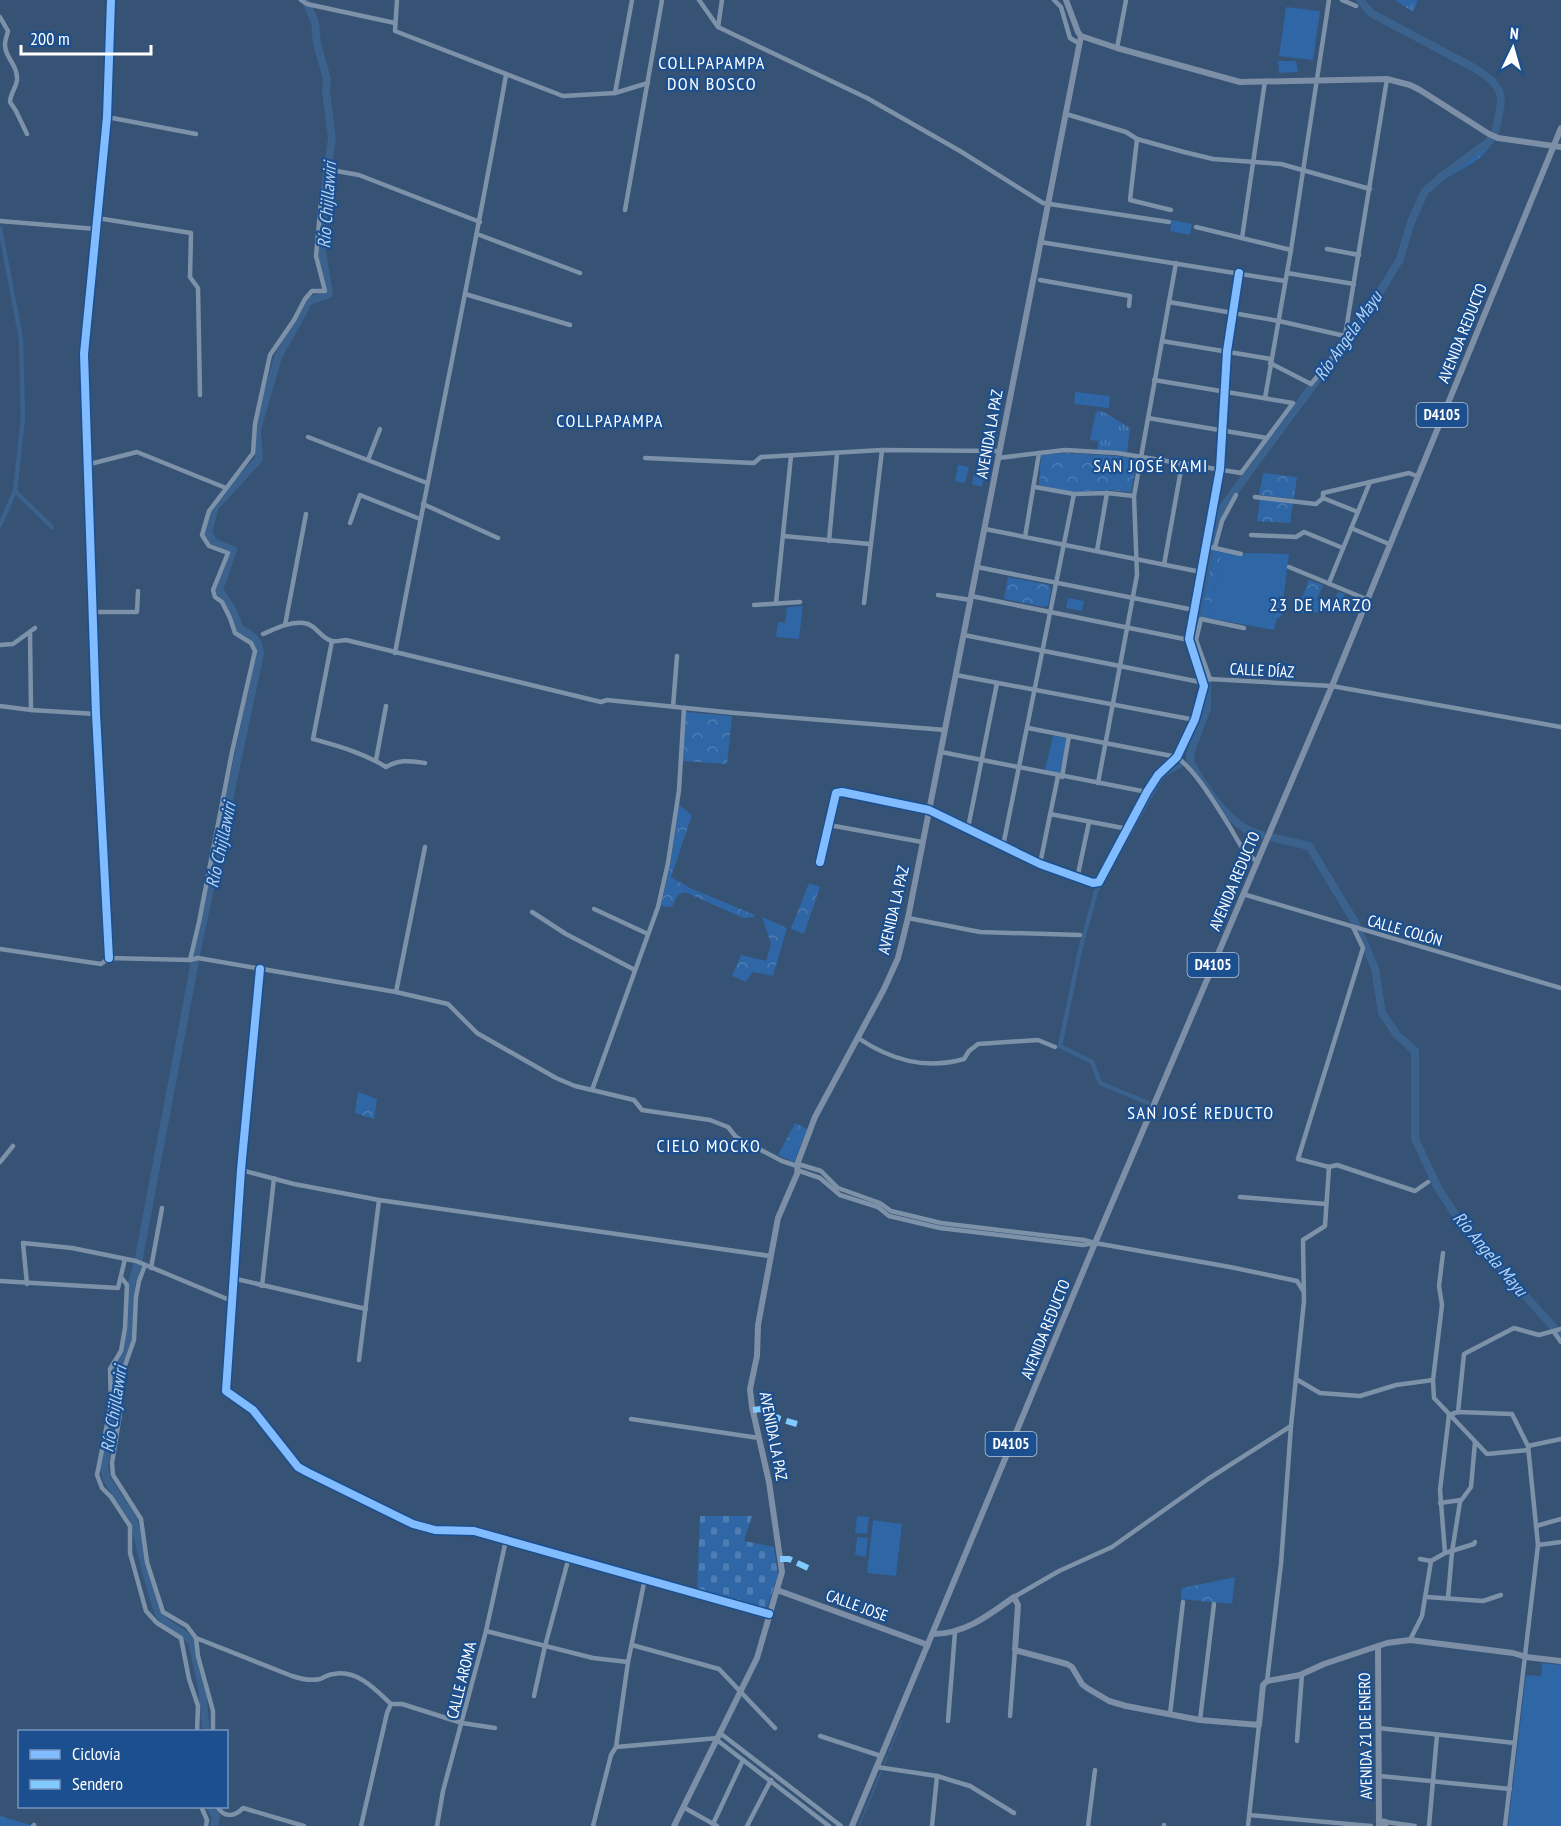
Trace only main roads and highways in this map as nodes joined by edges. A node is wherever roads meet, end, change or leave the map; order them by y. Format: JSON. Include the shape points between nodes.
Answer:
{"nodes":[{"id":1,"x":1066,"y":0,"type":"edge"},
{"id":2,"x":1081,"y":36,"type":"junction"},
{"id":3,"x":1561,"y":128,"type":"edge"},
{"id":4,"x":1558,"y":146,"type":"edge"},
{"id":5,"x":777,"y":1590,"type":"junction"},
{"id":6,"x":933,"y":1634,"type":"junction"},
{"id":7,"x":928,"y":1645,"type":"junction"},
{"id":8,"x":1378,"y":1646,"type":"junction"},
{"id":9,"x":1561,"y":1661,"type":"edge"},
{"id":10,"x":1382,"y":1824,"type":"edge"},
{"id":11,"x":674,"y":1826,"type":"edge"},
{"id":12,"x":852,"y":1826,"type":"edge"}],
"edges":[{"from":1,"to":2,"type":"main road"},
{"from":2,"to":4,"type":"main road","via":[[1239,82],[1387,79],[1410,84],[1498,138]]},
{"from":2,"to":5,"type":"main road","name":"AVENIDA LA PAZ","via":[[898,958],[815,1117],[778,1218],[770,1256],[750,1389],[770,1482],[782,1572]]},
{"from":3,"to":4,"type":"main road","number":"D4105"},
{"from":4,"to":6,"type":"main road","name":"AVENIDA REDUCTO","number":"D4105"},
{"from":5,"to":7,"type":"main road","name":"CALLE JOSE"},
{"from":5,"to":11,"type":"main road","name":"AVENIDA LA PAZ","via":[[757,1658]]},
{"from":6,"to":7,"type":"main road","name":"AVENIDA REDUCTO","number":"D4105"},
{"from":6,"to":8,"type":"main road","via":[[972,1626],[1014,1597],[1018,1605],[1015,1650],[1067,1664],[1082,1684],[1109,1701],[1200,1720],[1259,1725],[1263,1685],[1267,1681],[1302,1674]]},
{"from":7,"to":12,"type":"main road","name":"AVENIDA REDUCTO","number":"D4105"},
{"from":8,"to":9,"type":"main road","via":[[1410,1640]]},
{"from":8,"to":10,"type":"main road","name":"AVENIDA 21 DE ENERO"}]}
